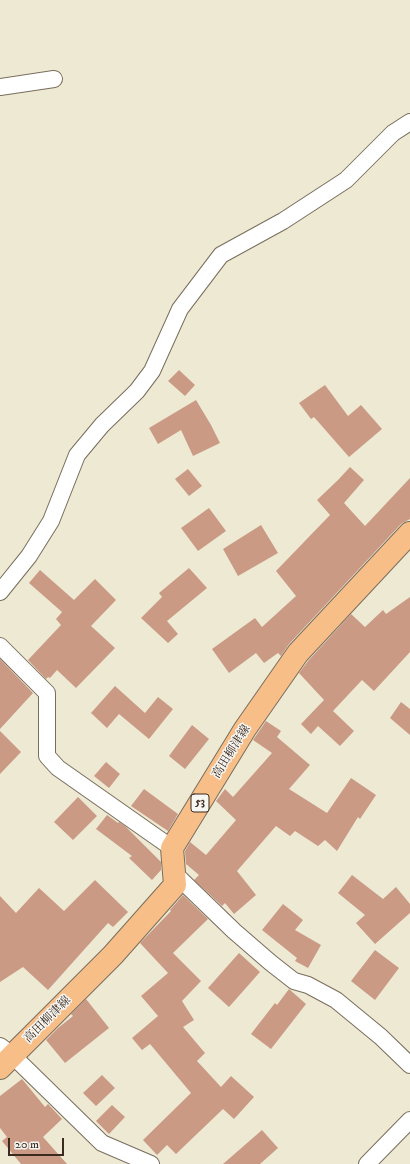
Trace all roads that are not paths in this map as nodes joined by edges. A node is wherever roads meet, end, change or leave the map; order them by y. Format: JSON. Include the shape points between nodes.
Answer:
{"nodes":[{"id":1,"x":54,"y":78,"type":"dead end"},
{"id":2,"x":0,"y":87,"type":"edge"},
{"id":3,"x":410,"y":122,"type":"edge"},
{"id":4,"x":410,"y":533,"type":"edge"},
{"id":5,"x":0,"y":592,"type":"edge"},
{"id":6,"x":0,"y":646,"type":"edge"},
{"id":7,"x":172,"y":848,"type":"junction"},
{"id":8,"x":174,"y":873,"type":"junction"},
{"id":9,"x":4,"y":1056,"type":"edge"},
{"id":10,"x":410,"y":1066,"type":"edge"},
{"id":11,"x":410,"y":1120,"type":"edge"},
{"id":12,"x":151,"y":1164,"type":"edge"},
{"id":13,"x":367,"y":1164,"type":"edge"}],
"edges":[{"from":1,"to":2,"type":"street"},
{"from":3,"to":5,"type":"street","via":[[392,133],[346,180],[282,221],[221,255],[180,309],[152,371],[78,455],[51,521],[29,556]]},
{"from":4,"to":7,"type":"main road","name":"高田柳津線","number":"53","via":[[298,653]]},
{"from":6,"to":7,"type":"street","via":[[46,693],[47,756],[58,768]]},
{"from":7,"to":8,"type":"main road","name":"高田柳津線"},
{"from":8,"to":9,"type":"main road","name":"高田柳津線","via":[[175,885],[113,955]]},
{"from":8,"to":10,"type":"street","via":[[271,963],[294,981],[308,985],[336,1000],[381,1037]]},
{"from":9,"to":12,"type":"street","via":[[102,1143]]},
{"from":11,"to":13,"type":"street"}]}
